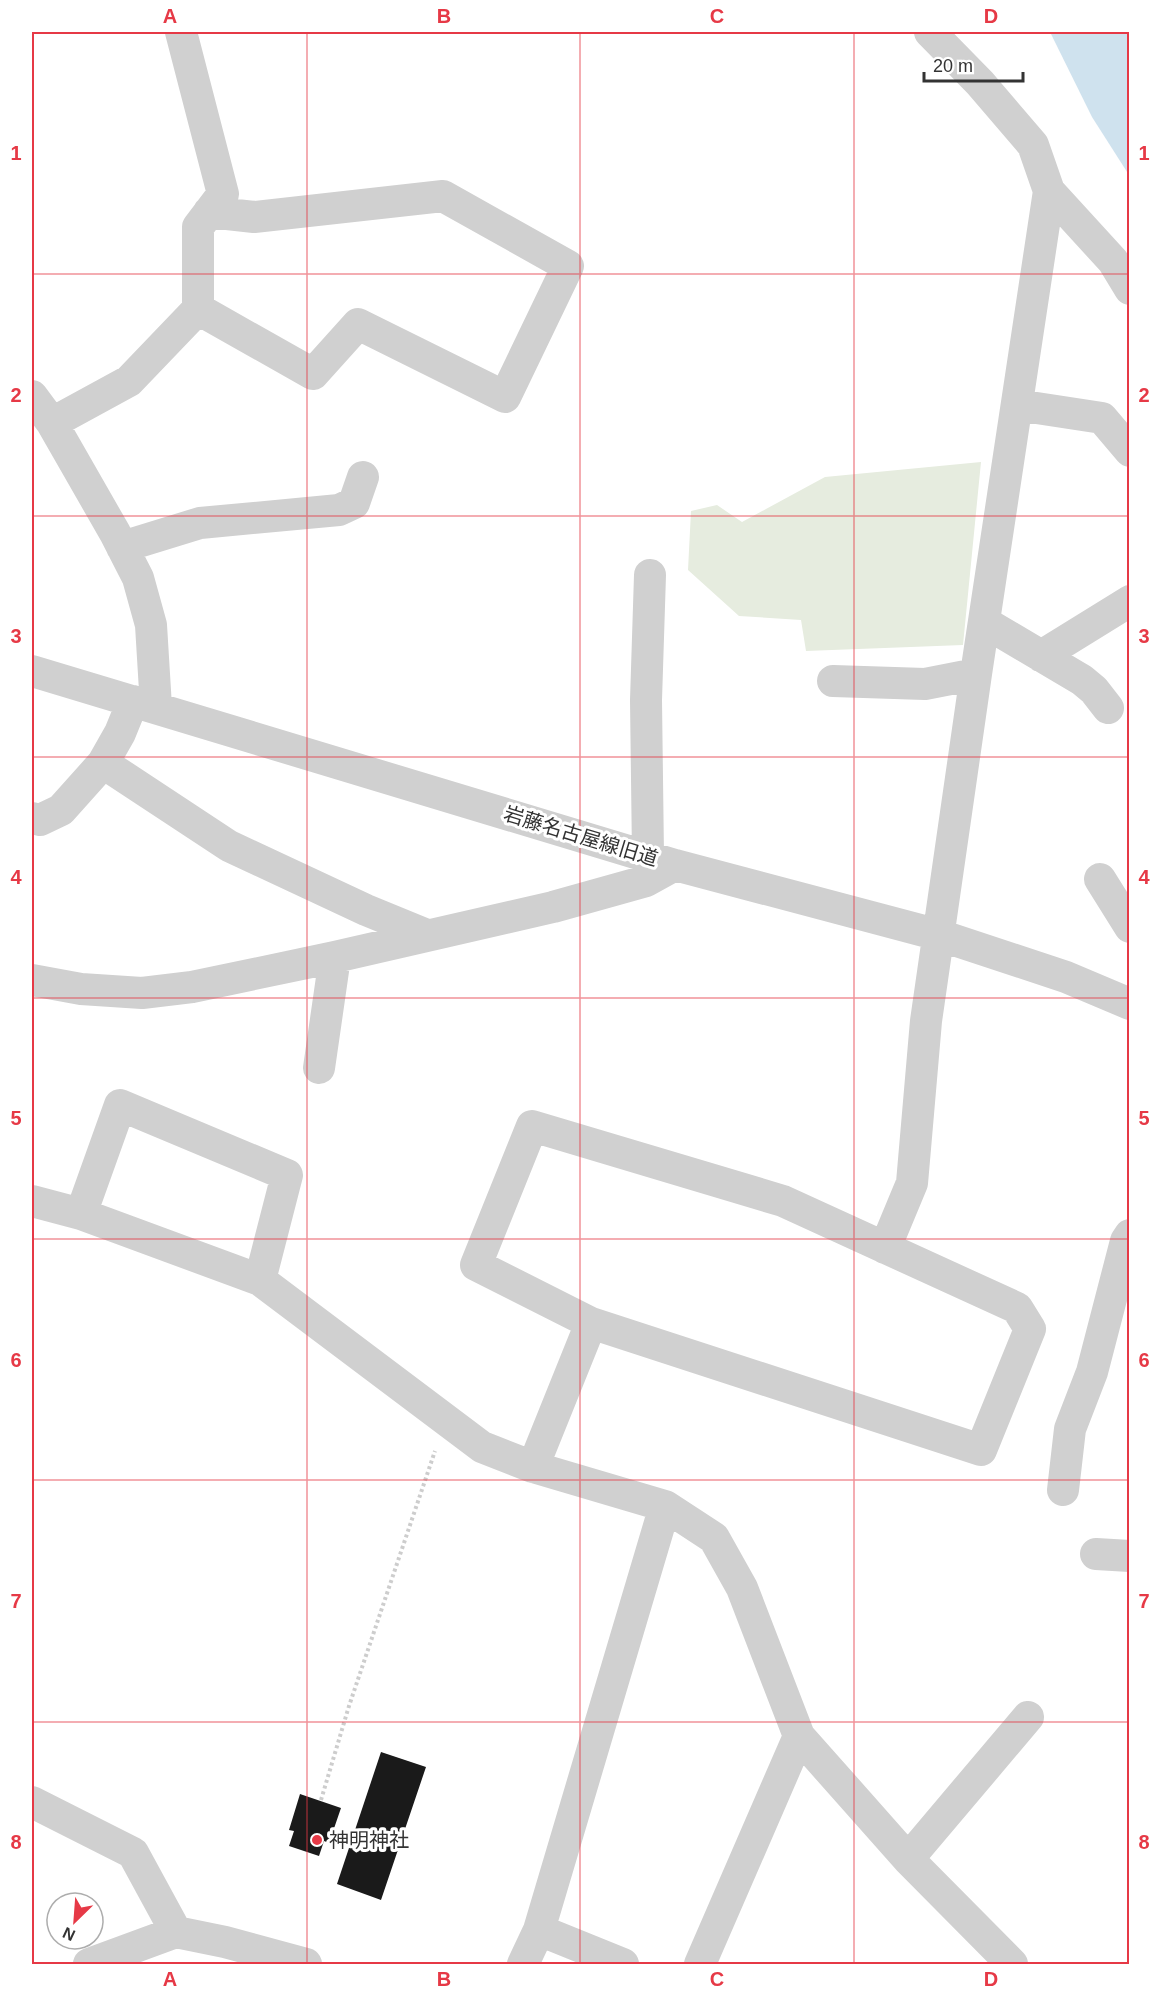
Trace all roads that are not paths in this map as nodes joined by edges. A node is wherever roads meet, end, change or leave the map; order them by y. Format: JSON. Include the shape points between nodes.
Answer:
{"nodes":[{"id":1,"x":181,"y":32,"type":"edge"},
{"id":2,"x":930,"y":32,"type":"edge"},
{"id":3,"x":1049,"y":191,"type":"junction"},
{"id":4,"x":209,"y":212,"type":"junction"},
{"id":5,"x":1130,"y":289,"type":"edge"},
{"id":6,"x":198,"y":309,"type":"junction"},
{"id":7,"x":32,"y":396,"type":"edge"},
{"id":8,"x":1017,"y":405,"type":"junction"},
{"id":9,"x":52,"y":423,"type":"junction"},
{"id":10,"x":1130,"y":451,"type":"edge"},
{"id":11,"x":363,"y":477,"type":"dead end"},
{"id":12,"x":122,"y":547,"type":"junction"},
{"id":13,"x":650,"y":575,"type":"dead end"},
{"id":14,"x":1130,"y":601,"type":"edge"},
{"id":15,"x":984,"y":622,"type":"junction"},
{"id":16,"x":1041,"y":656,"type":"junction"},
{"id":17,"x":32,"y":671,"type":"edge"},
{"id":18,"x":976,"y":674,"type":"junction"},
{"id":19,"x":833,"y":681,"type":"dead end"},
{"id":20,"x":145,"y":704,"type":"junction"},
{"id":21,"x":1108,"y":708,"type":"dead end"},
{"id":22,"x":103,"y":763,"type":"junction"},
{"id":23,"x":32,"y":818,"type":"edge"},
{"id":24,"x":662,"y":861,"type":"junction"},
{"id":25,"x":1100,"y":879,"type":"dead end"},
{"id":26,"x":1130,"y":927,"type":"edge"},
{"id":27,"x":427,"y":935,"type":"junction"},
{"id":28,"x":939,"y":935,"type":"junction"},
{"id":29,"x":335,"y":957,"type":"junction"},
{"id":30,"x":32,"y":980,"type":"edge"},
{"id":31,"x":1130,"y":1004,"type":"edge"},
{"id":32,"x":319,"y":1068,"type":"dead end"},
{"id":33,"x":32,"y":1201,"type":"edge"},
{"id":34,"x":81,"y":1214,"type":"junction"},
{"id":35,"x":1130,"y":1235,"type":"edge"},
{"id":36,"x":885,"y":1248,"type":"junction"},
{"id":37,"x":260,"y":1280,"type":"junction"},
{"id":38,"x":591,"y":1323,"type":"junction"},
{"id":39,"x":533,"y":1467,"type":"junction"},
{"id":40,"x":1063,"y":1490,"type":"dead end"},
{"id":41,"x":665,"y":1506,"type":"junction"},
{"id":42,"x":1095,"y":1554,"type":"dead end"},
{"id":43,"x":1130,"y":1556,"type":"edge"},
{"id":44,"x":1028,"y":1718,"type":"dead end"},
{"id":45,"x":799,"y":1736,"type":"junction"},
{"id":46,"x":32,"y":1802,"type":"edge"},
{"id":47,"x":908,"y":1860,"type":"junction"},
{"id":48,"x":539,"y":1930,"type":"junction"},
{"id":49,"x":176,"y":1932,"type":"junction"},
{"id":50,"x":88,"y":1965,"type":"edge"},
{"id":51,"x":306,"y":1965,"type":"edge"},
{"id":52,"x":523,"y":1965,"type":"edge"},
{"id":53,"x":623,"y":1965,"type":"edge"},
{"id":54,"x":700,"y":1965,"type":"edge"},
{"id":55,"x":1012,"y":1965,"type":"edge"}],
"edges":[{"from":1,"to":4,"type":"street","via":[[223,194]]},
{"from":2,"to":3,"type":"street","via":[[1033,145]]},
{"from":3,"to":5,"type":"street","via":[[1113,261]]},
{"from":3,"to":8,"type":"street"},
{"from":4,"to":6,"type":"street","via":[[198,227]]},
{"from":4,"to":6,"type":"street","via":[[254,217],[443,196],[568,266],[505,397],[358,324],[313,374]]},
{"from":6,"to":9,"type":"street","via":[[129,381]]},
{"from":7,"to":9,"type":"street"},
{"from":8,"to":10,"type":"street","via":[[1102,418]]},
{"from":8,"to":15,"type":"street"},
{"from":9,"to":12,"type":"street"},
{"from":11,"to":12,"type":"street","via":[[354,503],[339,510],[200,523]]},
{"from":12,"to":20,"type":"street","via":[[138,578],[151,625]]},
{"from":13,"to":24,"type":"street","via":[[646,700]]},
{"from":14,"to":16,"type":"street"},
{"from":15,"to":16,"type":"street"},
{"from":15,"to":18,"type":"street"},
{"from":16,"to":21,"type":"street","via":[[1082,680]]},
{"from":17,"to":20,"type":"street","name":"岩藤名古屋線旧道"},
{"from":18,"to":19,"type":"street","via":[[925,684]]},
{"from":18,"to":28,"type":"street"},
{"from":20,"to":22,"type":"street","via":[[120,733]]},
{"from":20,"to":24,"type":"street","name":"岩藤名古屋線旧道"},
{"from":22,"to":23,"type":"street","via":[[61,810],[40,820]]},
{"from":22,"to":27,"type":"street","via":[[229,846]]},
{"from":24,"to":27,"type":"street","via":[[646,881]]},
{"from":24,"to":28,"type":"street","name":"岩藤名古屋線旧道"},
{"from":25,"to":26,"type":"street"},
{"from":27,"to":29,"type":"street"},
{"from":28,"to":31,"type":"street","name":"岩藤名古屋線旧道","via":[[1066,977]]},
{"from":28,"to":36,"type":"street","via":[[926,1021],[912,1183]]},
{"from":29,"to":30,"type":"street","via":[[192,987],[142,993],[81,989]]},
{"from":29,"to":32,"type":"street"},
{"from":33,"to":34,"type":"street"},
{"from":34,"to":37,"type":"street"},
{"from":34,"to":37,"type":"street","via":[[120,1105],[287,1175]]},
{"from":35,"to":40,"type":"street","via":[[1092,1371],[1070,1429]]},
{"from":36,"to":38,"type":"street","via":[[783,1201],[532,1126],[476,1265]]},
{"from":36,"to":38,"type":"street","via":[[1017,1308],[1030,1329],[981,1450]]},
{"from":37,"to":39,"type":"street","via":[[482,1448]]},
{"from":38,"to":39,"type":"street"},
{"from":39,"to":41,"type":"street"},
{"from":41,"to":45,"type":"street","via":[[714,1538],[742,1588]]},
{"from":41,"to":48,"type":"street"},
{"from":42,"to":43,"type":"street"},
{"from":44,"to":47,"type":"street"},
{"from":45,"to":47,"type":"street"},
{"from":45,"to":54,"type":"street"},
{"from":46,"to":49,"type":"street","via":[[133,1852]]},
{"from":47,"to":55,"type":"street"},
{"from":48,"to":52,"type":"street"},
{"from":48,"to":53,"type":"street"},
{"from":49,"to":50,"type":"street"},
{"from":49,"to":51,"type":"street"}]}
